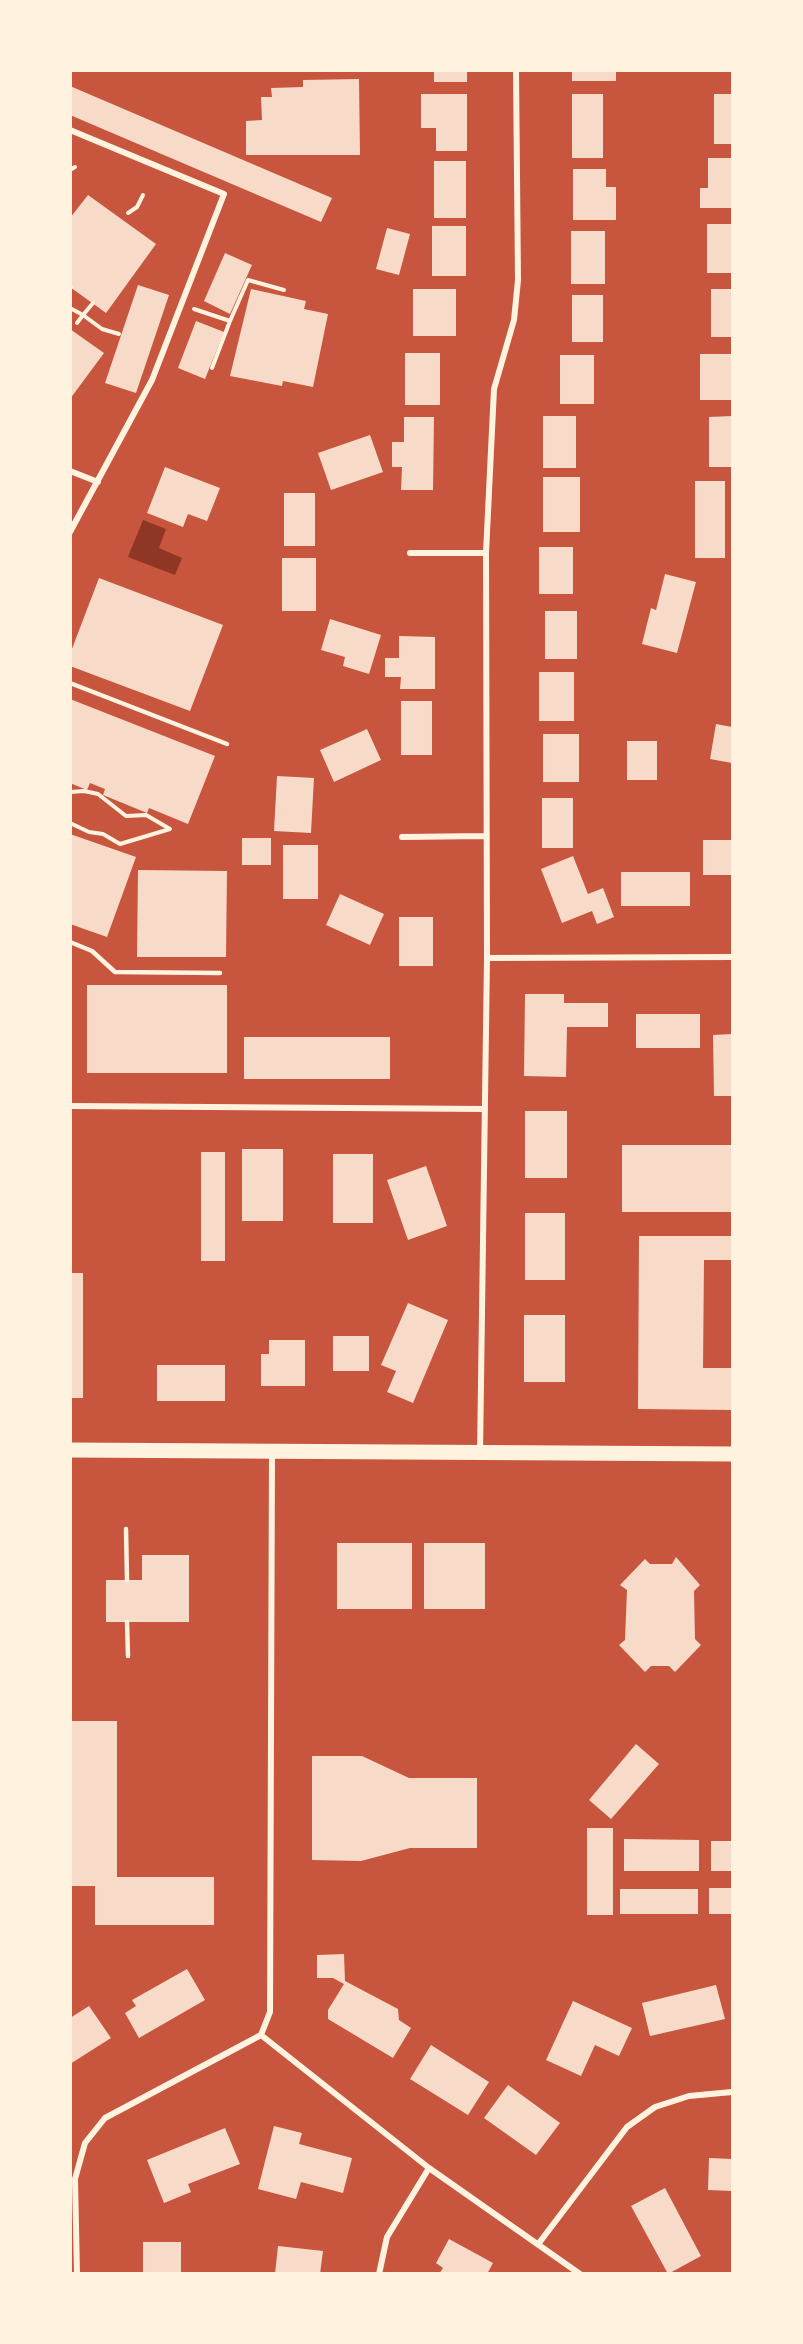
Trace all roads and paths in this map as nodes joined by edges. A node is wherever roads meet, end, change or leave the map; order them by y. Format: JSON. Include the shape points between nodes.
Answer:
{"nodes":[{"id":1,"x":516,"y":70,"type":"edge"},
{"id":2,"x":70,"y":130,"type":"edge"},
{"id":3,"x":143,"y":195,"type":"dead end"},
{"id":4,"x":128,"y":213,"type":"dead end"},
{"id":5,"x":284,"y":290,"type":"dead end"},
{"id":6,"x":93,"y":303,"type":"dead end"},
{"id":7,"x":70,"y":308,"type":"edge"},
{"id":8,"x":194,"y":308,"type":"dead end"},
{"id":9,"x":83,"y":315,"type":"junction"},
{"id":10,"x":230,"y":321,"type":"junction"},
{"id":11,"x":77,"y":323,"type":"dead end"},
{"id":12,"x":119,"y":334,"type":"dead end"},
{"id":13,"x":212,"y":368,"type":"dead end"},
{"id":14,"x":70,"y":471,"type":"edge"},
{"id":15,"x":98,"y":482,"type":"junction"},
{"id":16,"x":70,"y":532,"type":"edge"},
{"id":17,"x":410,"y":553,"type":"dead end"},
{"id":18,"x":486,"y":553,"type":"junction"},
{"id":19,"x":70,"y":683,"type":"edge"},
{"id":20,"x":227,"y":744,"type":"dead end"},
{"id":21,"x":70,"y":792,"type":"edge"},
{"id":22,"x":70,"y":823,"type":"edge"},
{"id":23,"x":485,"y":836,"type":"junction"},
{"id":24,"x":402,"y":837,"type":"dead end"},
{"id":25,"x":70,"y":942,"type":"edge"},
{"id":26,"x":732,"y":957,"type":"edge"},
{"id":27,"x":487,"y":958,"type":"junction"},
{"id":28,"x":220,"y":973,"type":"dead end"},
{"id":29,"x":70,"y":1106,"type":"edge"},
{"id":30,"x":485,"y":1109,"type":"junction"},
{"id":31,"x":70,"y":1450,"type":"edge"},
{"id":32,"x":272,"y":1451,"type":"junction"},
{"id":33,"x":480,"y":1454,"type":"junction"},
{"id":34,"x":732,"y":1454,"type":"edge"},
{"id":35,"x":126,"y":1529,"type":"dead end"},
{"id":36,"x":127,"y":1580,"type":"dead end"},
{"id":37,"x":127,"y":1622,"type":"dead end"},
{"id":38,"x":128,"y":1656,"type":"dead end"},
{"id":39,"x":261,"y":2035,"type":"junction"},
{"id":40,"x":732,"y":2092,"type":"edge"},
{"id":41,"x":429,"y":2168,"type":"junction"},
{"id":42,"x":539,"y":2243,"type":"junction"},
{"id":43,"x":77,"y":2274,"type":"edge"},
{"id":44,"x":379,"y":2274,"type":"edge"},
{"id":45,"x":580,"y":2274,"type":"edge"}],
"edges":[{"from":1,"to":18,"type":"street","via":[[518,280],[514,320],[494,389]]},
{"from":2,"to":15,"type":"street","via":[[224,194],[152,380]]},
{"from":3,"to":4,"type":"path"},
{"from":5,"to":10,"type":"path","via":[[248,280]]},
{"from":6,"to":9,"type":"path"},
{"from":7,"to":9,"type":"path"},
{"from":8,"to":10,"type":"path"},
{"from":9,"to":11,"type":"path"},
{"from":9,"to":12,"type":"path","via":[[102,329]]},
{"from":10,"to":13,"type":"path"},
{"from":14,"to":15,"type":"street"},
{"from":15,"to":16,"type":"street"},
{"from":17,"to":18,"type":"street"},
{"from":18,"to":23,"type":"street"},
{"from":19,"to":20,"type":"lane"},
{"from":21,"to":22,"type":"path","via":[[98,794],[126,816],[146,815],[170,829],[120,844]]},
{"from":23,"to":24,"type":"street"},
{"from":23,"to":27,"type":"street"},
{"from":25,"to":28,"type":"lane","via":[[92,951],[115,972]]},
{"from":26,"to":27,"type":"street"},
{"from":27,"to":30,"type":"street"},
{"from":29,"to":30,"type":"street"},
{"from":30,"to":33,"type":"street"},
{"from":31,"to":32,"type":"main road"},
{"from":32,"to":33,"type":"main road"},
{"from":32,"to":39,"type":"street","via":[[272,1914],[270,2012]]},
{"from":33,"to":34,"type":"main road"},
{"from":35,"to":36,"type":"lane"},
{"from":37,"to":38,"type":"lane"},
{"from":39,"to":41,"type":"street"},
{"from":39,"to":43,"type":"street","via":[[105,2118],[85,2143],[75,2178]]},
{"from":40,"to":42,"type":"street","via":[[689,2096],[655,2107],[627,2127]]},
{"from":41,"to":42,"type":"street"},
{"from":41,"to":44,"type":"street","via":[[387,2237]]},
{"from":42,"to":45,"type":"street"}]}
